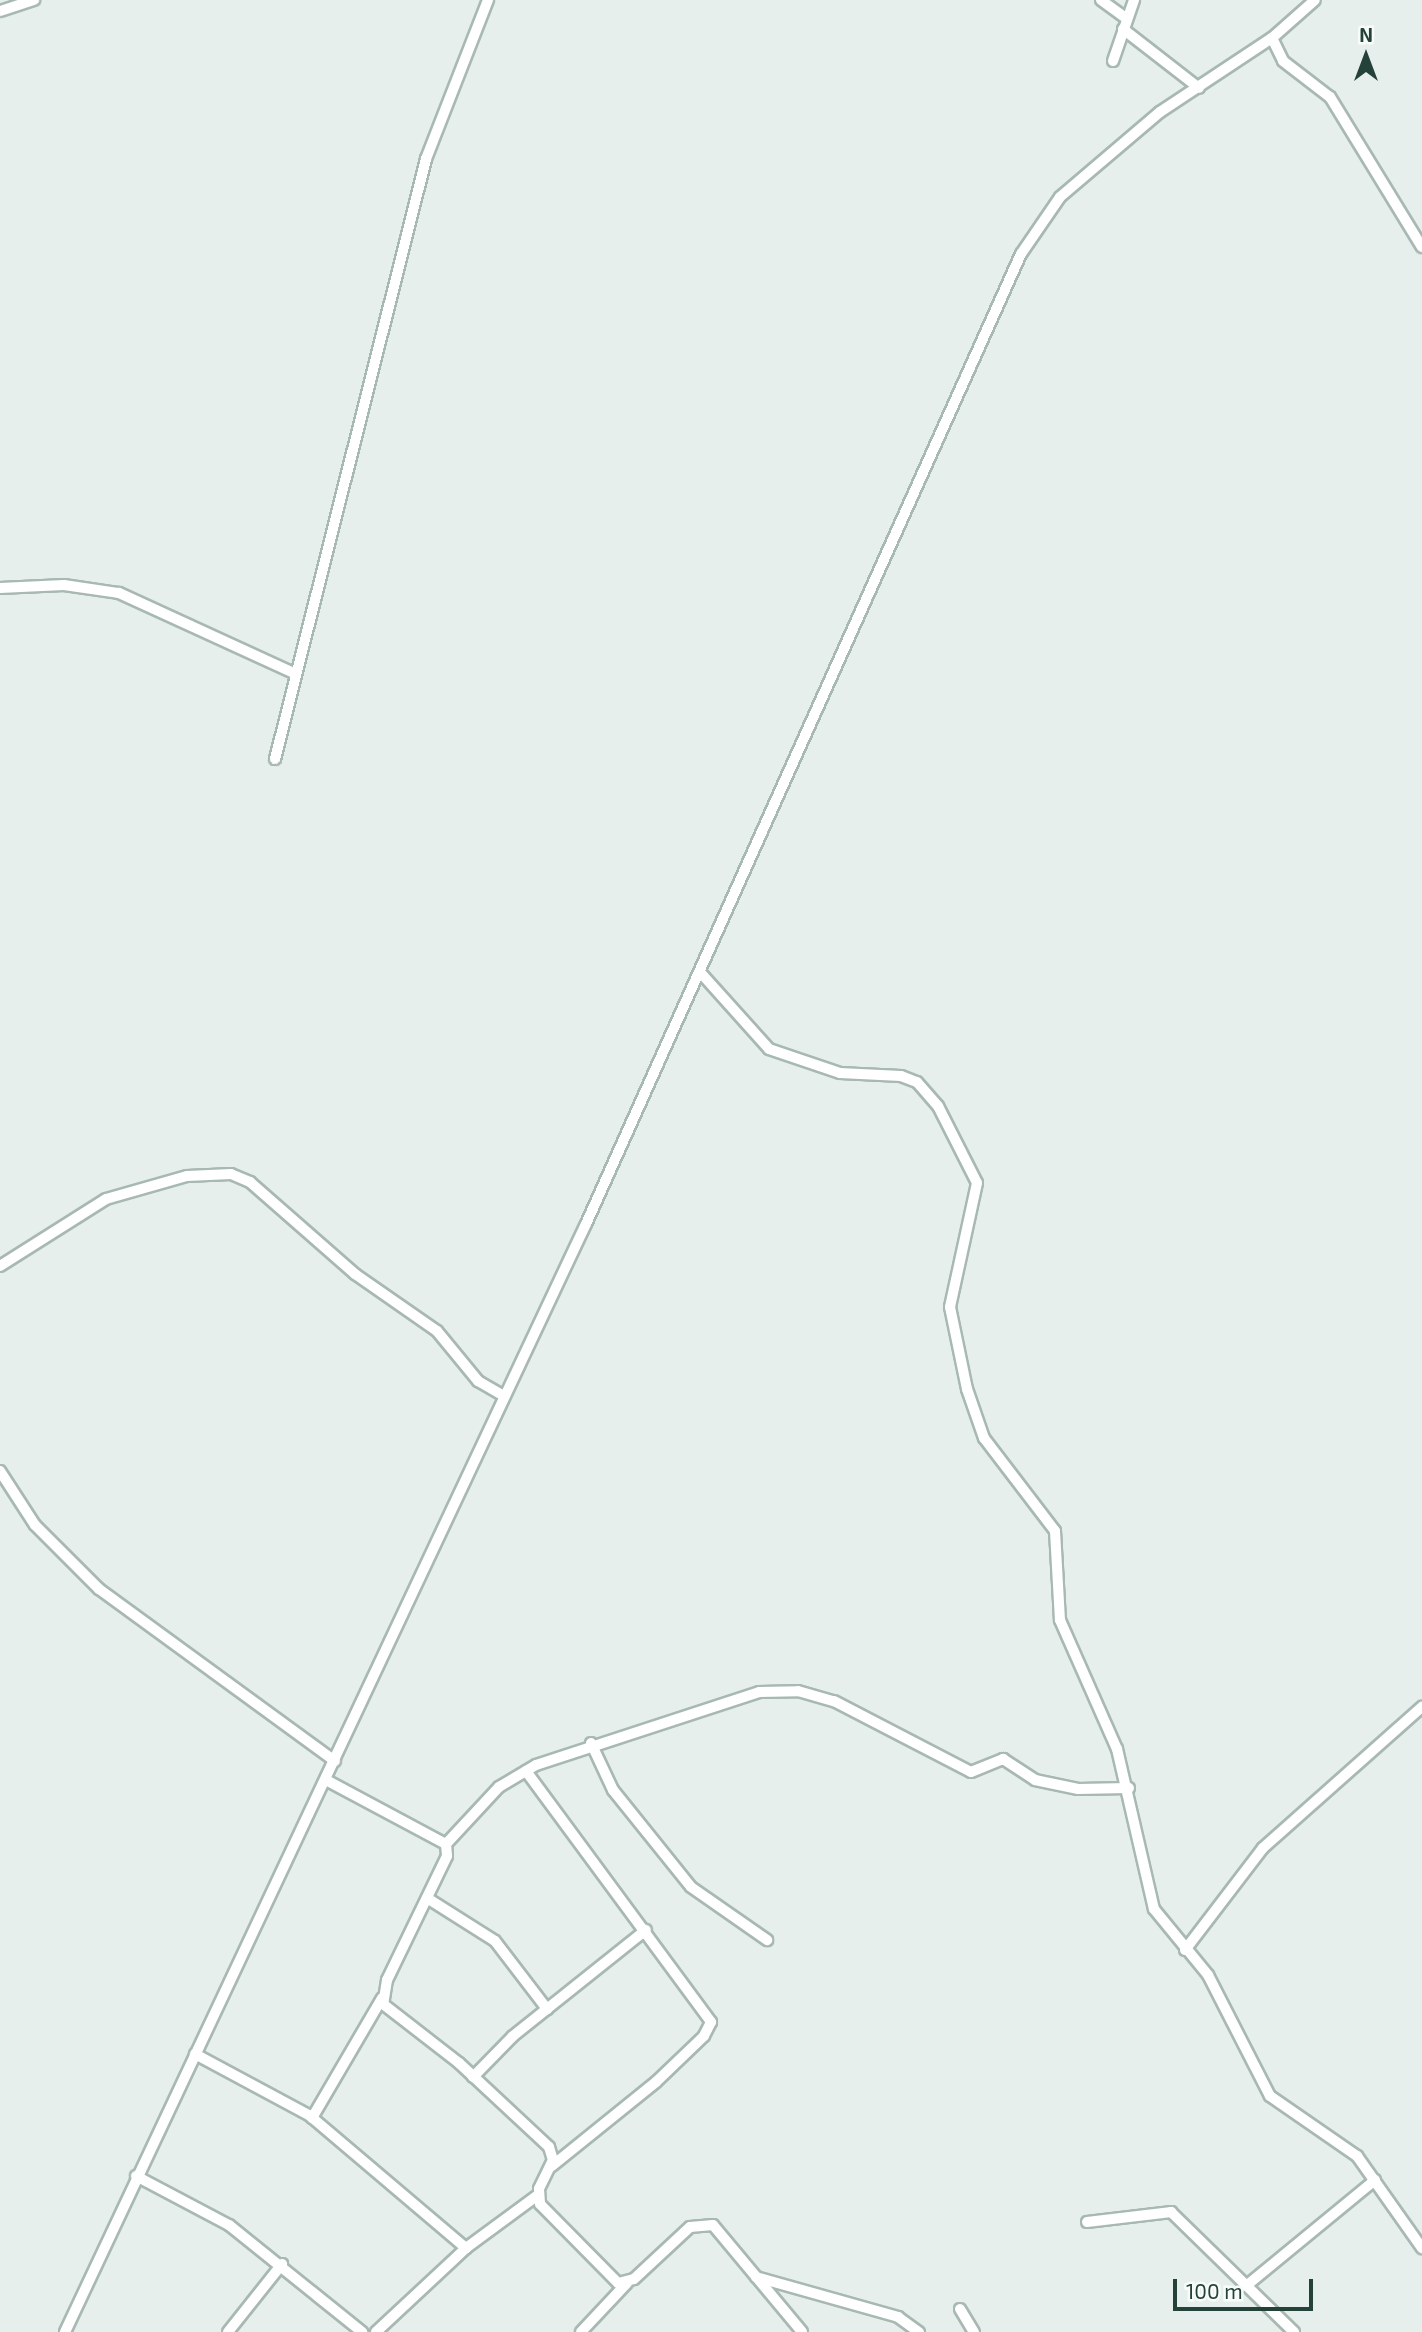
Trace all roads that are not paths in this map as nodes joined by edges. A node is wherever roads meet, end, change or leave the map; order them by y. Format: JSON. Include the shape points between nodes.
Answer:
{"nodes":[{"id":1,"x":34,"y":0,"type":"edge"},
{"id":2,"x":488,"y":0,"type":"edge"},
{"id":3,"x":1101,"y":0,"type":"edge"},
{"id":4,"x":1135,"y":0,"type":"edge"},
{"id":5,"x":1315,"y":0,"type":"edge"},
{"id":6,"x":0,"y":11,"type":"edge"},
{"id":7,"x":1125,"y":24,"type":"junction"},
{"id":8,"x":1272,"y":38,"type":"junction"},
{"id":9,"x":1113,"y":61,"type":"dead end"},
{"id":10,"x":1199,"y":88,"type":"junction"},
{"id":11,"x":1422,"y":247,"type":"edge"},
{"id":12,"x":0,"y":588,"type":"edge"},
{"id":13,"x":293,"y":673,"type":"junction"},
{"id":14,"x":275,"y":759,"type":"dead end"},
{"id":15,"x":700,"y":972,"type":"junction"},
{"id":16,"x":0,"y":1266,"type":"edge"},
{"id":17,"x":504,"y":1395,"type":"junction"},
{"id":18,"x":0,"y":1471,"type":"edge"},
{"id":19,"x":1422,"y":1707,"type":"edge"},
{"id":20,"x":590,"y":1743,"type":"junction"},
{"id":21,"x":335,"y":1761,"type":"junction"},
{"id":22,"x":526,"y":1771,"type":"junction"},
{"id":23,"x":326,"y":1780,"type":"junction"},
{"id":24,"x":1129,"y":1788,"type":"junction"},
{"id":25,"x":446,"y":1843,"type":"junction"},
{"id":26,"x":427,"y":1898,"type":"junction"},
{"id":27,"x":646,"y":1930,"type":"junction"},
{"id":28,"x":767,"y":1940,"type":"dead end"},
{"id":29,"x":1185,"y":1950,"type":"junction"},
{"id":30,"x":382,"y":1998,"type":"junction"},
{"id":31,"x":547,"y":2009,"type":"junction"},
{"id":32,"x":195,"y":2054,"type":"junction"},
{"id":33,"x":473,"y":2077,"type":"junction"},
{"id":34,"x":312,"y":2118,"type":"junction"},
{"id":35,"x":552,"y":2166,"type":"junction"},
{"id":36,"x":136,"y":2176,"type":"junction"},
{"id":37,"x":1375,"y":2180,"type":"junction"},
{"id":38,"x":538,"y":2195,"type":"junction"},
{"id":39,"x":1087,"y":2222,"type":"dead end"},
{"id":40,"x":466,"y":2248,"type":"junction"},
{"id":41,"x":1422,"y":2248,"type":"edge"},
{"id":42,"x":282,"y":2264,"type":"junction"},
{"id":43,"x":756,"y":2277,"type":"junction"},
{"id":44,"x":627,"y":2283,"type":"junction"},
{"id":45,"x":1246,"y":2286,"type":"junction"},
{"id":46,"x":960,"y":2309,"type":"dead end"},
{"id":47,"x":65,"y":2332,"type":"edge"},
{"id":48,"x":228,"y":2332,"type":"edge"},
{"id":49,"x":362,"y":2332,"type":"edge"},
{"id":50,"x":376,"y":2332,"type":"edge"},
{"id":51,"x":581,"y":2332,"type":"edge"},
{"id":52,"x":802,"y":2332,"type":"edge"},
{"id":53,"x":919,"y":2332,"type":"edge"},
{"id":54,"x":974,"y":2332,"type":"edge"},
{"id":55,"x":1294,"y":2332,"type":"edge"}],
"edges":[{"from":1,"to":6,"type":"street"},
{"from":2,"to":13,"type":"street","via":[[426,159]]},
{"from":3,"to":7,"type":"street"},
{"from":4,"to":7,"type":"street"},
{"from":5,"to":8,"type":"street"},
{"from":7,"to":9,"type":"street"},
{"from":7,"to":10,"type":"street"},
{"from":8,"to":10,"type":"street"},
{"from":8,"to":11,"type":"street","via":[[1283,61],[1329,97]]},
{"from":10,"to":15,"type":"street","via":[[1160,112],[1060,197],[1030,236]]},
{"from":12,"to":13,"type":"street","via":[[64,585],[119,593]]},
{"from":13,"to":14,"type":"street"},
{"from":15,"to":17,"type":"street"},
{"from":15,"to":24,"type":"street","via":[[769,1049],[840,1073],[893,1074],[917,1082],[963,1150],[977,1183],[950,1307],[967,1389],[984,1438],[1051,1523],[1060,1620]]},
{"from":16,"to":17,"type":"street","via":[[106,1199],[187,1176],[231,1174],[250,1182],[355,1274],[437,1331],[478,1381]]},
{"from":17,"to":21,"type":"street"},
{"from":18,"to":21,"type":"street","via":[[35,1525],[99,1589]]},
{"from":19,"to":29,"type":"street","via":[[1263,1848]]},
{"from":20,"to":22,"type":"street"},
{"from":20,"to":24,"type":"street","via":[[724,1698],[798,1691],[858,1713],[971,1772],[1003,1759],[1052,1784]]},
{"from":20,"to":28,"type":"street","via":[[613,1790],[691,1887]]},
{"from":21,"to":23,"type":"street"},
{"from":22,"to":25,"type":"street","via":[[483,1802]]},
{"from":22,"to":27,"type":"street"},
{"from":23,"to":25,"type":"street"},
{"from":23,"to":32,"type":"street"},
{"from":24,"to":29,"type":"street","via":[[1154,1909]]},
{"from":25,"to":26,"type":"street"},
{"from":26,"to":30,"type":"street"},
{"from":26,"to":31,"type":"street","via":[[495,1941]]},
{"from":27,"to":31,"type":"street"},
{"from":27,"to":35,"type":"street","via":[[707,2011],[710,2027],[656,2082]]},
{"from":29,"to":37,"type":"street","via":[[1220,1995],[1269,2096],[1357,2156]]},
{"from":30,"to":33,"type":"street","via":[[389,2014],[429,2038]]},
{"from":30,"to":34,"type":"street"},
{"from":31,"to":33,"type":"street"},
{"from":32,"to":34,"type":"street"},
{"from":32,"to":36,"type":"street"},
{"from":33,"to":35,"type":"street","via":[[549,2147]]},
{"from":34,"to":40,"type":"street"},
{"from":35,"to":38,"type":"street"},
{"from":36,"to":42,"type":"street","via":[[229,2225]]},
{"from":36,"to":47,"type":"street"},
{"from":37,"to":41,"type":"street"},
{"from":37,"to":45,"type":"street"},
{"from":38,"to":40,"type":"street"},
{"from":38,"to":44,"type":"street","via":[[603,2273]]},
{"from":39,"to":45,"type":"street","via":[[1171,2212]]},
{"from":40,"to":50,"type":"street"},
{"from":42,"to":48,"type":"street"},
{"from":42,"to":49,"type":"street"},
{"from":43,"to":44,"type":"street","via":[[719,2228],[706,2224],[690,2227]]},
{"from":43,"to":52,"type":"street"},
{"from":43,"to":53,"type":"street","via":[[898,2317]]},
{"from":44,"to":51,"type":"street"},
{"from":45,"to":55,"type":"street"},
{"from":46,"to":54,"type":"street"}]}
